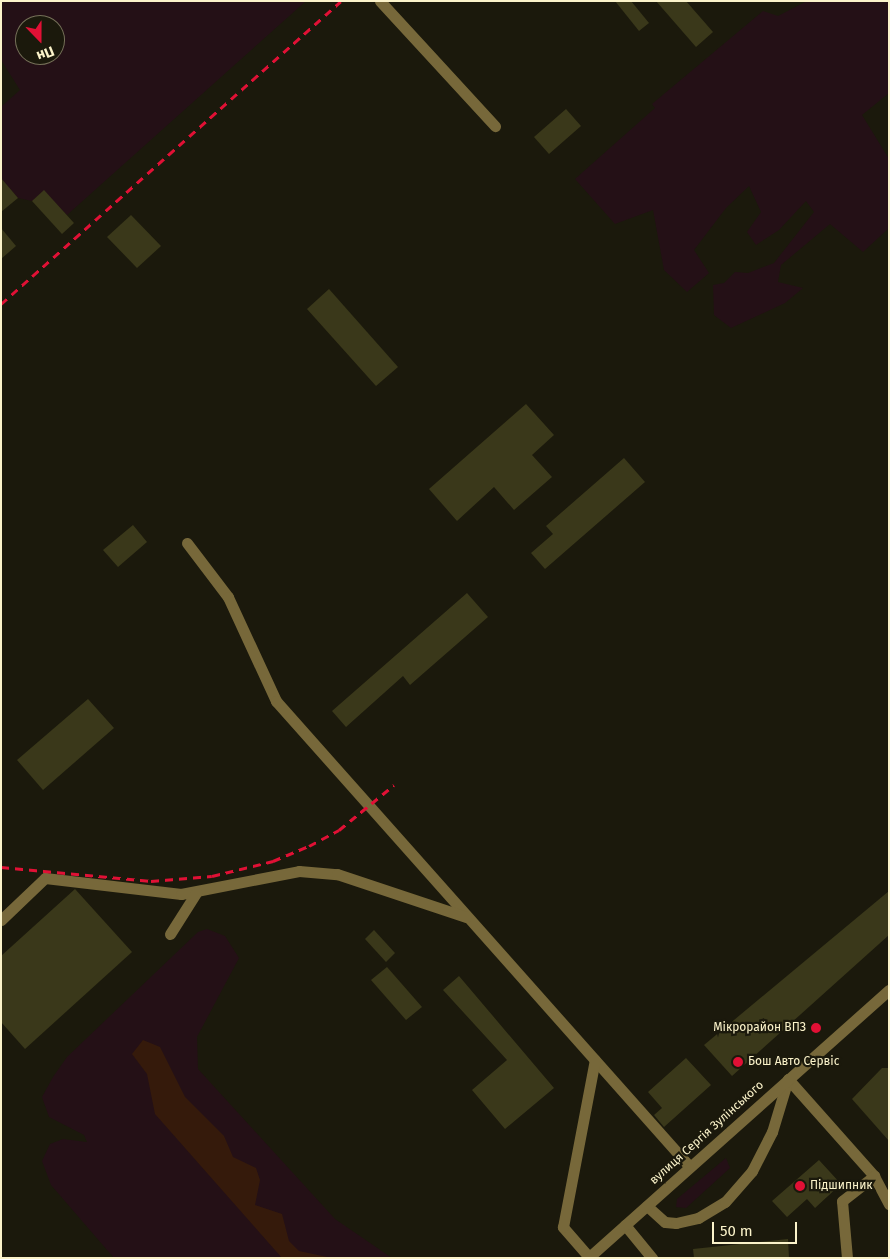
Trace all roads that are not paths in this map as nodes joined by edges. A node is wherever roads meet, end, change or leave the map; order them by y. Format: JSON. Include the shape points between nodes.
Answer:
{"nodes":[{"id":1,"x":380,"y":1,"type":"edge"},
{"id":2,"x":495,"y":126,"type":"dead end"},
{"id":3,"x":187,"y":543,"type":"dead end"},
{"id":4,"x":196,"y":893,"type":"junction"},
{"id":5,"x":468,"y":917,"type":"junction"},
{"id":6,"x":1,"y":920,"type":"edge"},
{"id":7,"x":170,"y":934,"type":"dead end"},
{"id":8,"x":888,"y":990,"type":"edge"},
{"id":9,"x":595,"y":1060,"type":"junction"},
{"id":10,"x":788,"y":1079,"type":"junction"},
{"id":11,"x":690,"y":1167,"type":"junction"},
{"id":12,"x":874,"y":1176,"type":"junction"},
{"id":13,"x":889,"y":1204,"type":"edge"},
{"id":14,"x":647,"y":1206,"type":"junction"},
{"id":15,"x":625,"y":1225,"type":"junction"},
{"id":16,"x":589,"y":1258,"type":"edge"},
{"id":17,"x":652,"y":1258,"type":"edge"},
{"id":18,"x":847,"y":1258,"type":"edge"}],
"edges":[{"from":1,"to":2,"type":"street"},
{"from":3,"to":5,"type":"street","via":[[228,597],[276,701]]},
{"from":4,"to":5,"type":"street","via":[[285,873],[322,872]]},
{"from":4,"to":6,"type":"street","via":[[45,878]]},
{"from":4,"to":7,"type":"street"},
{"from":5,"to":9,"type":"street"},
{"from":8,"to":10,"type":"street","name":"вулиця Сергія Зулінського"},
{"from":9,"to":11,"type":"street"},
{"from":9,"to":16,"type":"street","via":[[564,1227]]},
{"from":10,"to":11,"type":"street","name":"вулиця Сергія Зулінського"},
{"from":10,"to":12,"type":"street"},
{"from":10,"to":14,"type":"street","via":[[772,1132],[752,1171],[725,1202],[698,1218],[676,1223],[665,1222]]},
{"from":11,"to":14,"type":"street","name":"вулиця Сергія Зулінського"},
{"from":12,"to":13,"type":"street"},
{"from":12,"to":18,"type":"street","via":[[842,1201]]},
{"from":14,"to":15,"type":"street","name":"вулиця Сергія Зулінського"},
{"from":15,"to":16,"type":"street","name":"вулиця Сергія Зулінського"},
{"from":15,"to":17,"type":"street"}]}
